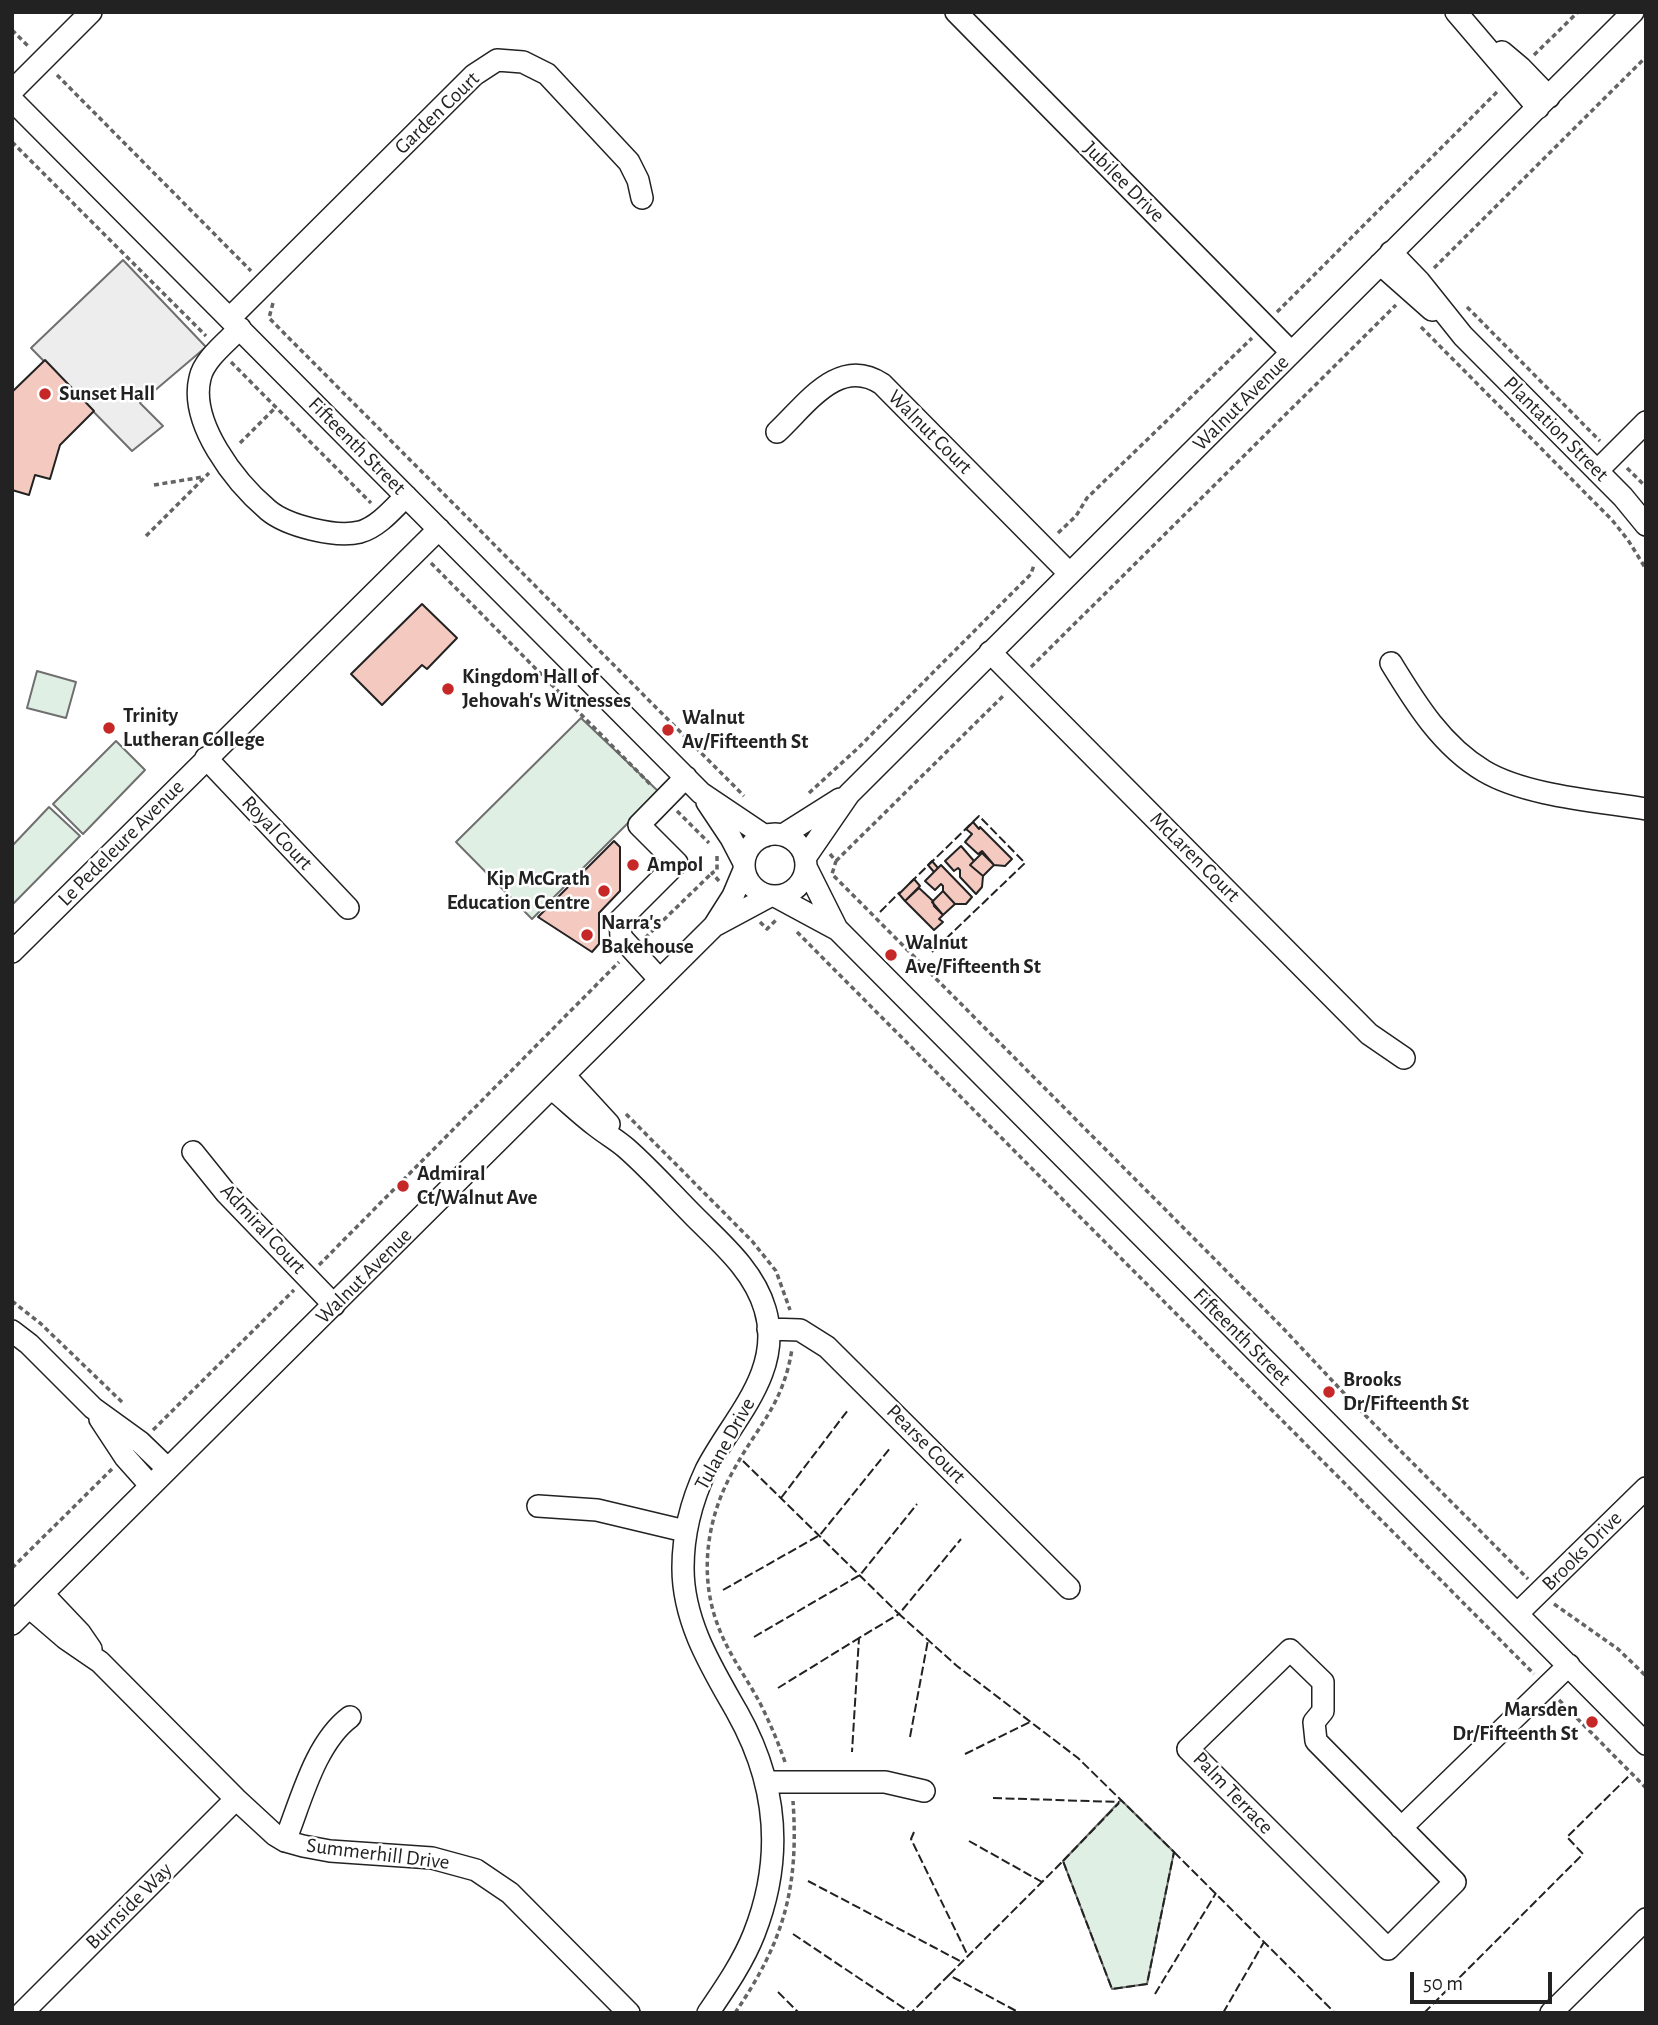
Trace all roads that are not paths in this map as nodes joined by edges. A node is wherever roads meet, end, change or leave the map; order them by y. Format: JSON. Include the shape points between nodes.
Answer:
{"nodes":[{"id":1,"x":91,"y":12,"type":"edge"},
{"id":2,"x":956,"y":12,"type":"edge"},
{"id":3,"x":1633,"y":12,"type":"edge"},
{"id":4,"x":1462,"y":18,"type":"edge"},
{"id":5,"x":12,"y":91,"type":"edge"},
{"id":6,"x":12,"y":100,"type":"edge"},
{"id":7,"x":1543,"y":102,"type":"junction"},
{"id":8,"x":642,"y":198,"type":"dead end"},
{"id":9,"x":1386,"y":258,"type":"junction"},
{"id":10,"x":235,"y":323,"type":"junction"},
{"id":11,"x":1291,"y":352,"type":"junction"},
{"id":12,"x":1646,"y":422,"type":"edge"},
{"id":13,"x":777,"y":432,"type":"dead end"},
{"id":14,"x":1597,"y":471,"type":"junction"},
{"id":15,"x":406,"y":496,"type":"junction"},
{"id":16,"x":1646,"y":525,"type":"edge"},
{"id":17,"x":439,"y":529,"type":"junction"},
{"id":18,"x":1069,"y":573,"type":"junction"},
{"id":19,"x":990,"y":652,"type":"junction"},
{"id":20,"x":1391,"y":663,"type":"dead end"},
{"id":21,"x":206,"y":758,"type":"junction"},
{"id":22,"x":686,"y":777,"type":"junction"},
{"id":23,"x":701,"y":793,"type":"junction"},
{"id":24,"x":849,"y":793,"type":"junction"},
{"id":25,"x":1646,"y":809,"type":"edge"},
{"id":26,"x":774,"y":836,"type":"junction"},
{"id":27,"x":805,"y":862,"type":"junction"},
{"id":28,"x":744,"y":866,"type":"junction"},
{"id":29,"x":775,"y":902,"type":"junction"},
{"id":30,"x":740,"y":903,"type":"junction"},
{"id":31,"x":348,"y":908,"type":"dead end"},
{"id":32,"x":838,"y":930,"type":"junction"},
{"id":33,"x":12,"y":952,"type":"edge"},
{"id":34,"x":660,"y":980,"type":"junction"},
{"id":35,"x":1404,"y":1058,"type":"dead end"},
{"id":36,"x":558,"y":1081,"type":"junction"},
{"id":37,"x":193,"y":1152,"type":"dead end"},
{"id":38,"x":334,"y":1305,"type":"junction"},
{"id":39,"x":768,"y":1329,"type":"junction"},
{"id":40,"x":12,"y":1331,"type":"edge"},
{"id":41,"x":132,"y":1449,"type":"junction"},
{"id":42,"x":168,"y":1469,"type":"junction"},
{"id":43,"x":150,"y":1485,"type":"junction"},
{"id":44,"x":1646,"y":1488,"type":"edge"},
{"id":45,"x":538,"y":1506,"type":"dead end"},
{"id":46,"x":685,"y":1531,"type":"junction"},
{"id":47,"x":1069,"y":1588,"type":"dead end"},
{"id":48,"x":36,"y":1600,"type":"junction"},
{"id":49,"x":1517,"y":1614,"type":"junction"},
{"id":50,"x":12,"y":1624,"type":"edge"},
{"id":51,"x":1569,"y":1665,"type":"junction"},
{"id":52,"x":349,"y":1717,"type":"dead end"},
{"id":53,"x":1646,"y":1744,"type":"edge"},
{"id":54,"x":767,"y":1782,"type":"junction"},
{"id":55,"x":924,"y":1791,"type":"dead end"},
{"id":56,"x":236,"y":1799,"type":"junction"},
{"id":57,"x":1401,"y":1828,"type":"junction"},
{"id":58,"x":285,"y":1841,"type":"junction"},
{"id":59,"x":1645,"y":1919,"type":"edge"},
{"id":60,"x":22,"y":2013,"type":"edge"},
{"id":61,"x":629,"y":2013,"type":"edge"},
{"id":62,"x":708,"y":2013,"type":"edge"},
{"id":63,"x":1550,"y":2013,"type":"edge"}],
"edges":[{"from":1,"to":5,"type":"street"},
{"from":2,"to":11,"type":"street","name":"Jubilee Drive"},
{"from":3,"to":7,"type":"street","name":"Walnut Avenue"},
{"from":4,"to":7,"type":"street"},
{"from":6,"to":10,"type":"street","name":"Fifteenth Street"},
{"from":7,"to":9,"type":"street","name":"Walnut Avenue"},
{"from":8,"to":10,"type":"street","name":"Garden Court","via":[[629,162],[553,81],[523,62],[497,60],[474,75],[265,284]]},
{"from":9,"to":11,"type":"street","name":"Walnut Avenue"},
{"from":9,"to":14,"type":"street","name":"Plantation Street"},
{"from":10,"to":15,"type":"street","name":"Fifteenth Street"},
{"from":10,"to":15,"type":"street","name":"Garden Court","via":[[202,371],[200,410],[223,458],[269,510],[323,531],[358,532],[384,517]]},
{"from":11,"to":18,"type":"street","name":"Walnut Avenue"},
{"from":12,"to":14,"type":"street"},
{"from":13,"to":18,"type":"street","name":"Walnut Court","via":[[831,381],[851,374],[874,378]]},
{"from":14,"to":16,"type":"street","name":"Plantation Street"},
{"from":15,"to":17,"type":"street","name":"Fifteenth Street"},
{"from":17,"to":21,"type":"street","name":"Le Pedeleure Avenue"},
{"from":17,"to":22,"type":"street","name":"Fifteenth Street"},
{"from":18,"to":19,"type":"street","name":"Walnut Avenue"},
{"from":19,"to":24,"type":"street","name":"Walnut Avenue"},
{"from":19,"to":35,"type":"street","name":"McLaren Court","via":[[1369,1034]]},
{"from":20,"to":25,"type":"street","via":[[1431,724],[1485,771],[1531,789]]},
{"from":21,"to":31,"type":"street","name":"Royal Court"},
{"from":21,"to":33,"type":"street","name":"Le Pedeleure Avenue"},
{"from":22,"to":23,"type":"street","name":"Fifteenth Street"},
{"from":22,"to":34,"type":"street","via":[[639,825],[677,863],[620,920],[621,937]]},
{"from":23,"to":26,"type":"street","name":"Fifteenth Street"},
{"from":23,"to":28,"type":"street","name":"Fifteenth Street"},
{"from":24,"to":26,"type":"street","name":"Walnut Avenue"},
{"from":24,"to":27,"type":"street","name":"Walnut Avenue"},
{"from":26,"to":27,"type":"street","via":[[797,844]]},
{"from":26,"to":28,"type":"street","via":[[750,846]]},
{"from":27,"to":29,"type":"street","via":[[804,876]]},
{"from":27,"to":32,"type":"street","name":"Fifteenth Street"},
{"from":28,"to":29,"type":"street","via":[[753,887]]},
{"from":28,"to":30,"type":"street"},
{"from":29,"to":30,"type":"street","name":"Walnut Avenue"},
{"from":29,"to":32,"type":"street","name":"Fifteenth Street"},
{"from":30,"to":34,"type":"street","name":"Walnut Avenue"},
{"from":32,"to":49,"type":"street","name":"Fifteenth Street"},
{"from":34,"to":36,"type":"street","name":"Walnut Avenue"},
{"from":36,"to":38,"type":"street","name":"Walnut Avenue"},
{"from":36,"to":39,"type":"street","name":"Tulane Drive","via":[[602,1114],[626,1148],[743,1267],[758,1289]]},
{"from":37,"to":38,"type":"street","name":"Admiral Court","via":[[226,1193]]},
{"from":38,"to":42,"type":"street","name":"Walnut Avenue"},
{"from":39,"to":46,"type":"street","name":"Tulane Drive","via":[[763,1375],[707,1469]]},
{"from":39,"to":47,"type":"street","name":"Pearse Court","via":[[792,1329],[827,1347]]},
{"from":40,"to":41,"type":"street"},
{"from":41,"to":42,"type":"street"},
{"from":41,"to":43,"type":"street"},
{"from":42,"to":43,"type":"street","name":"Walnut Avenue"},
{"from":43,"to":48,"type":"street","name":"Walnut Avenue"},
{"from":44,"to":49,"type":"street","name":"Brooks Drive"},
{"from":45,"to":46,"type":"street","via":[[597,1510]]},
{"from":46,"to":54,"type":"street","name":"Tulane Drive","via":[[684,1584],[694,1629],[756,1748]]},
{"from":48,"to":50,"type":"street","name":"Walnut Avenue"},
{"from":48,"to":56,"type":"street","name":"Summerhill Drive","via":[[65,1638],[100,1662]]},
{"from":49,"to":51,"type":"street","name":"Fifteenth Street"},
{"from":51,"to":53,"type":"street","name":"Fifteenth Street"},
{"from":51,"to":57,"type":"street"},
{"from":52,"to":58,"type":"street","via":[[323,1747]]},
{"from":54,"to":55,"type":"street","via":[[885,1782]]},
{"from":54,"to":62,"type":"street","name":"Tulane Drive","via":[[773,1834],[764,1905],[735,1972]]},
{"from":56,"to":58,"type":"street","name":"Summerhill Drive"},
{"from":56,"to":60,"type":"street","name":"Burnside Way"},
{"from":57,"to":57,"type":"street","name":"Palm Terrace","via":[[1316,1741],[1314,1722],[1323,1711],[1323,1682],[1290,1650],[1188,1749],[1388,1949],[1455,1882]]},
{"from":58,"to":61,"type":"street","name":"Summerhill Drive","via":[[330,1851],[432,1858],[476,1870],[510,1893]]},
{"from":59,"to":63,"type":"street"}]}
